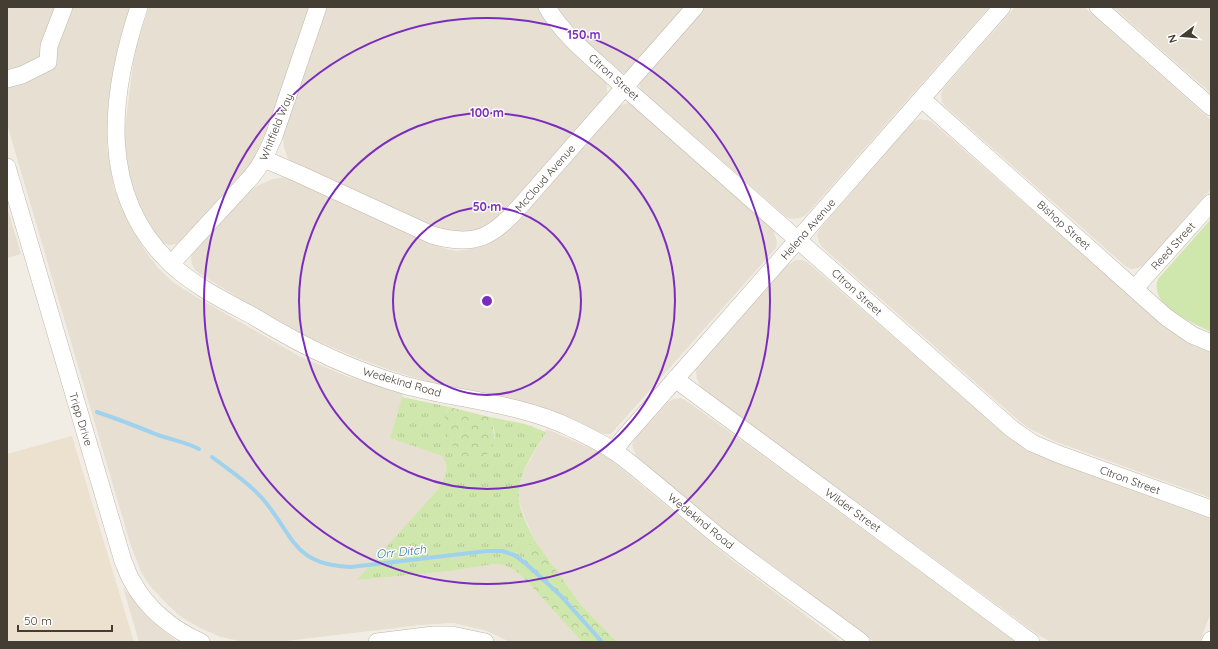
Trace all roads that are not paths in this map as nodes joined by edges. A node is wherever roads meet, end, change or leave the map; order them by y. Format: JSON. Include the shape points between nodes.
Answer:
{"nodes":[{"id":1,"x":64,"y":7,"type":"edge"},
{"id":2,"x":139,"y":7,"type":"edge"},
{"id":3,"x":318,"y":7,"type":"edge"},
{"id":4,"x":547,"y":7,"type":"edge"},
{"id":5,"x":695,"y":7,"type":"edge"},
{"id":6,"x":1002,"y":7,"type":"edge"},
{"id":7,"x":1098,"y":7,"type":"edge"},
{"id":8,"x":7,"y":79,"type":"edge"},
{"id":9,"x":624,"y":87,"type":"junction"},
{"id":10,"x":922,"y":99,"type":"junction"},
{"id":11,"x":1211,"y":107,"type":"edge"},
{"id":12,"x":264,"y":159,"type":"junction"},
{"id":13,"x":7,"y":167,"type":"edge"},
{"id":14,"x":1211,"y":203,"type":"edge"},
{"id":15,"x":798,"y":239,"type":"junction"},
{"id":16,"x":170,"y":264,"type":"junction"},
{"id":17,"x":1135,"y":288,"type":"junction"},
{"id":18,"x":1211,"y":343,"type":"edge"},
{"id":19,"x":675,"y":379,"type":"junction"},
{"id":20,"x":614,"y":451,"type":"junction"},
{"id":21,"x":1211,"y":509,"type":"edge"},
{"id":22,"x":201,"y":642,"type":"edge"},
{"id":23,"x":377,"y":642,"type":"edge"},
{"id":24,"x":485,"y":642,"type":"edge"},
{"id":25,"x":861,"y":642,"type":"edge"},
{"id":26,"x":1031,"y":642,"type":"edge"}],
"edges":[{"from":1,"to":8,"type":"street","via":[[49,46],[48,62],[22,75]]},
{"from":2,"to":16,"type":"street","name":"Wedekind Road","via":[[127,45],[122,73],[116,150],[131,208],[148,237]]},
{"from":3,"to":12,"type":"street","name":"Whitfield Way","via":[[287,102]]},
{"from":4,"to":9,"type":"street","name":"Citron Street","via":[[562,29]]},
{"from":5,"to":9,"type":"street","name":"McCloud Avenue"},
{"from":6,"to":10,"type":"street","name":"Helena Avenue"},
{"from":7,"to":11,"type":"street"},
{"from":9,"to":12,"type":"street","name":"McCloud Avenue","via":[[507,220],[496,230],[472,240],[460,241],[432,235]]},
{"from":9,"to":15,"type":"street","name":"Citron Street"},
{"from":10,"to":15,"type":"street","name":"Helena Avenue"},
{"from":10,"to":17,"type":"street","name":"Bishop Street"},
{"from":12,"to":16,"type":"street","name":"Whitfield Way","via":[[252,176]]},
{"from":13,"to":22,"type":"street","name":"Tripp Drive","via":[[123,561],[146,602],[187,636]]},
{"from":14,"to":17,"type":"street","name":"Reed Street"},
{"from":15,"to":19,"type":"street","name":"Helena Avenue"},
{"from":15,"to":21,"type":"street","name":"Citron Street","via":[[1011,428],[1027,439],[1058,454]]},
{"from":16,"to":20,"type":"street","name":"Wedekind Road","via":[[258,320],[351,367],[404,385],[550,419]]},
{"from":17,"to":18,"type":"street","name":"Bishop Street","via":[[1178,326]]},
{"from":19,"to":20,"type":"street","name":"Helena Avenue"},
{"from":19,"to":26,"type":"street","name":"Wilder Street"},
{"from":20,"to":25,"type":"street","name":"Wedekind Road","via":[[716,535]]},
{"from":23,"to":24,"type":"street","via":[[452,635]]}]}
